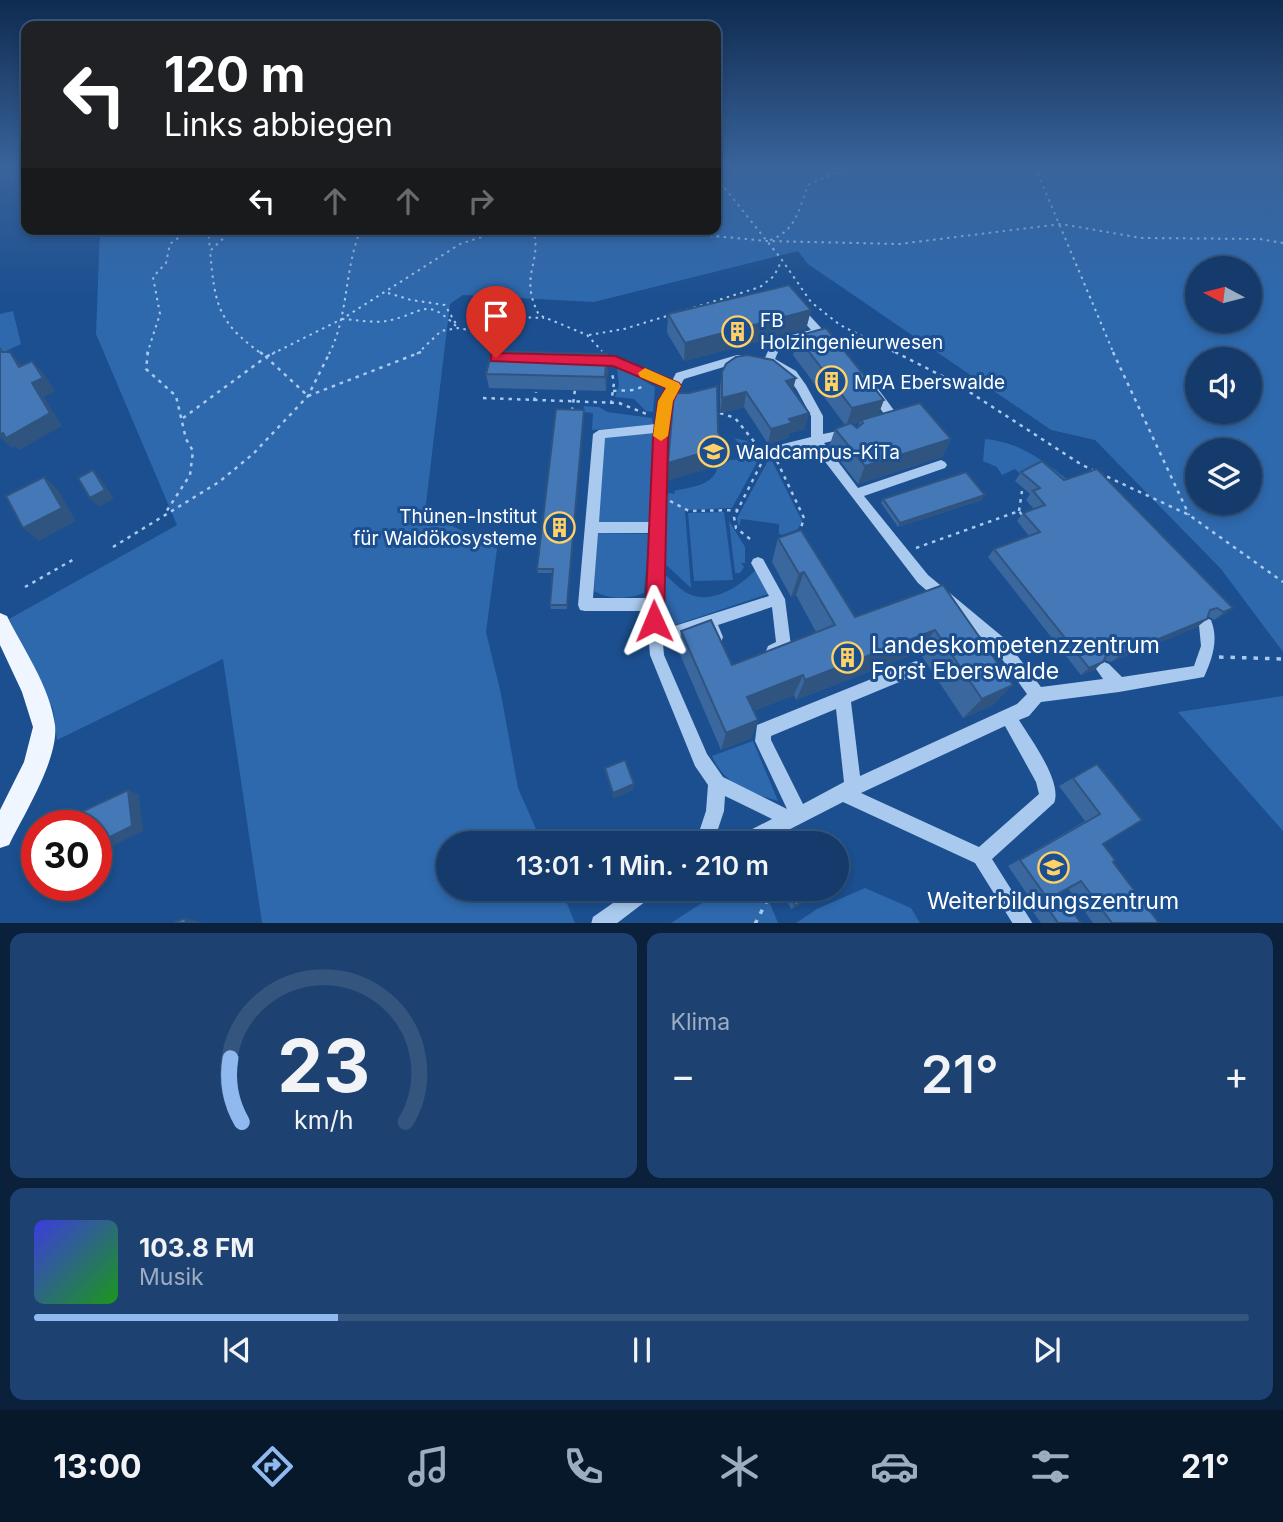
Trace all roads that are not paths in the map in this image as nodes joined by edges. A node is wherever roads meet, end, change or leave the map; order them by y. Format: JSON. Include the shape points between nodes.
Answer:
{"nodes":[{"id":1,"x":788,"y":297,"type":"edge"},
{"id":2,"x":818,"y":331,"type":"junction"},
{"id":3,"x":837,"y":344,"type":"edge"},
{"id":4,"x":583,"y":360,"type":"edge"},
{"id":5,"x":769,"y":360,"type":"junction"},
{"id":6,"x":865,"y":380,"type":"edge"},
{"id":7,"x":674,"y":386,"type":"junction"},
{"id":8,"x":662,"y":422,"type":"junction"},
{"id":9,"x":882,"y":424,"type":"edge"},
{"id":10,"x":856,"y":431,"type":"edge"},
{"id":11,"x":817,"y":443,"type":"junction"},
{"id":12,"x":770,"y":452,"type":"road end"},
{"id":13,"x":940,"y":466,"type":"dead end"},
{"id":14,"x":855,"y":494,"type":"junction"},
{"id":15,"x":592,"y":527,"type":"junction"},
{"id":16,"x":656,"y":528,"type":"junction"},
{"id":17,"x":758,"y":563,"type":"dead end"},
{"id":18,"x":778,"y":599,"type":"junction"},
{"id":19,"x":653,"y":604,"type":"junction"},
{"id":20,"x":709,"y":621,"type":"junction"},
{"id":21,"x":1206,"y":625,"type":"edge"},
{"id":22,"x":1,"y":627,"type":"edge"},
{"id":23,"x":656,"y":639,"type":"junction"},
{"id":24,"x":763,"y":655,"type":"edge"},
{"id":25,"x":725,"y":656,"type":"edge"},
{"id":26,"x":916,"y":668,"type":"dead end"},
{"id":27,"x":1104,"y":669,"type":"edge"},
{"id":28,"x":1119,"y":685,"type":"junction"},
{"id":29,"x":1037,"y":695,"type":"junction"},
{"id":30,"x":843,"y":699,"type":"junction"},
{"id":31,"x":1008,"y":716,"type":"junction"},
{"id":32,"x":716,"y":783,"type":"junction"},
{"id":33,"x":846,"y":791,"type":"junction"},
{"id":34,"x":795,"y":817,"type":"junction"},
{"id":35,"x":708,"y":831,"type":"edge"},
{"id":36,"x":767,"y":831,"type":"edge"},
{"id":37,"x":0,"y":836,"type":"edge"},
{"id":38,"x":981,"y":857,"type":"junction"},
{"id":39,"x":631,"y":901,"type":"edge"},
{"id":40,"x":600,"y":923,"type":"edge"},
{"id":41,"x":1024,"y":923,"type":"edge"}],
"edges":[{"from":1,"to":2,"type":"street"},
{"from":2,"to":3,"type":"street"},
{"from":2,"to":5,"type":"street","via":[[776,343]]},
{"from":4,"to":7,"type":"street","via":[[615,361]]},
{"from":5,"to":7,"type":"street","via":[[737,359],[680,376]]},
{"from":5,"to":11,"type":"street","via":[[792,374],[802,388],[817,416]]},
{"from":6,"to":9,"type":"street","via":[[895,420]]},
{"from":7,"to":8,"type":"street"},
{"from":8,"to":15,"type":"street","via":[[599,434]]},
{"from":8,"to":16,"type":"street"},
{"from":10,"to":11,"type":"street"},
{"from":11,"to":12,"type":"street"},
{"from":11,"to":14,"type":"street"},
{"from":13,"to":14,"type":"street"},
{"from":14,"to":29,"type":"street","via":[[923,579],[999,643]]},
{"from":15,"to":16,"type":"street"},
{"from":15,"to":19,"type":"street","via":[[585,605]]},
{"from":16,"to":19,"type":"street"},
{"from":17,"to":18,"type":"street"},
{"from":18,"to":20,"type":"street"},
{"from":18,"to":24,"type":"street","via":[[784,646]]},
{"from":19,"to":23,"type":"street"},
{"from":20,"to":23,"type":"street"},
{"from":20,"to":25,"type":"street"},
{"from":21,"to":28,"type":"street","via":[[1208,646],[1199,672]]},
{"from":22,"to":37,"type":"main road","via":[[44,728],[41,748]]},
{"from":23,"to":32,"type":"street","via":[[657,655],[701,760]]},
{"from":26,"to":30,"type":"street"},
{"from":27,"to":28,"type":"street"},
{"from":28,"to":29,"type":"street"},
{"from":29,"to":31,"type":"street","via":[[1023,710]]},
{"from":30,"to":33,"type":"street","via":[[852,782]]},
{"from":30,"to":34,"type":"street","via":[[763,731]]},
{"from":31,"to":33,"type":"street"},
{"from":31,"to":38,"type":"street","via":[[1044,779],[1048,797]]},
{"from":32,"to":34,"type":"street"},
{"from":32,"to":35,"type":"street"},
{"from":33,"to":34,"type":"street"},
{"from":33,"to":38,"type":"street"},
{"from":34,"to":36,"type":"street"},
{"from":38,"to":41,"type":"street"},
{"from":39,"to":40,"type":"street"}]}
